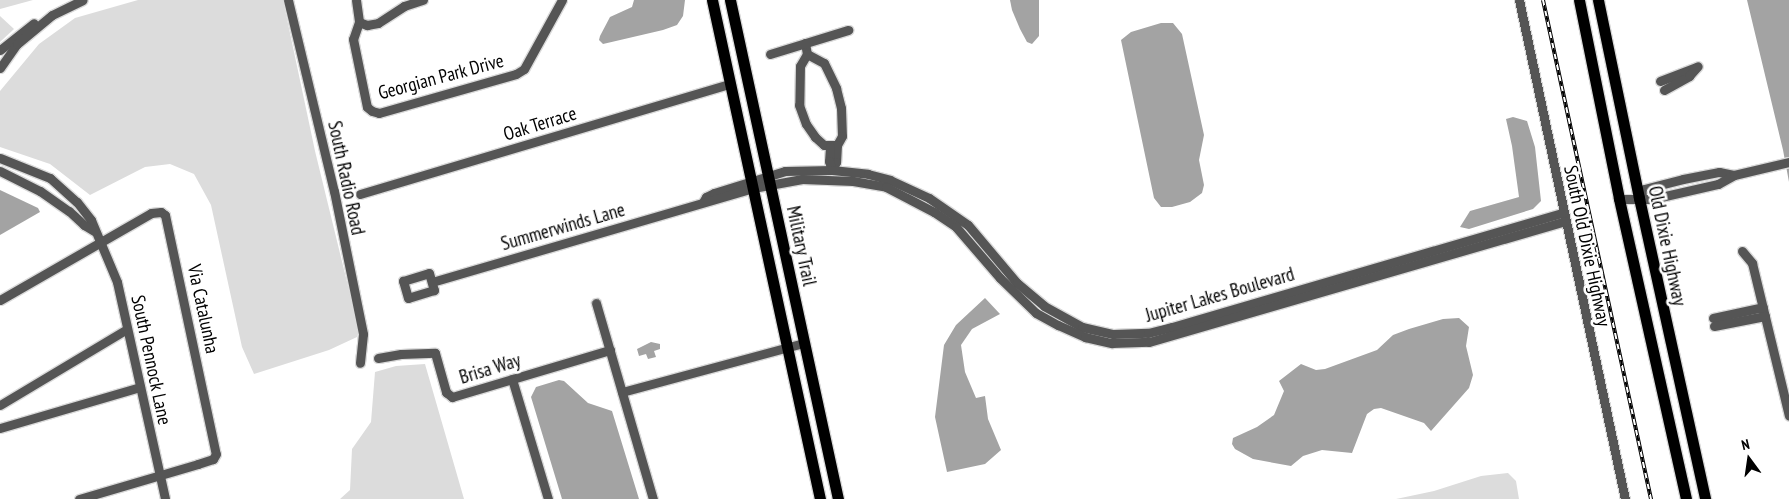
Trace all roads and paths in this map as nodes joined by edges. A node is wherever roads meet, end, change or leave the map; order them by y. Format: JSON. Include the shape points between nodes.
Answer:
{"nodes":[{"id":1,"x":84,"y":0,"type":"edge"},
{"id":2,"x":288,"y":0,"type":"edge"},
{"id":3,"x":356,"y":0,"type":"edge"},
{"id":4,"x":424,"y":0,"type":"edge"},
{"id":5,"x":562,"y":0,"type":"edge"},
{"id":6,"x":712,"y":0,"type":"edge"},
{"id":7,"x":730,"y":0,"type":"edge"},
{"id":8,"x":1519,"y":0,"type":"edge"},
{"id":9,"x":1579,"y":0,"type":"edge"},
{"id":10,"x":1598,"y":0,"type":"edge"},
{"id":11,"x":52,"y":15,"type":"junction"},
{"id":12,"x":359,"y":22,"type":"junction"},
{"id":13,"x":848,"y":30,"type":"dead end"},
{"id":14,"x":805,"y":43,"type":"junction"},
{"id":15,"x":0,"y":50,"type":"edge"},
{"id":16,"x":770,"y":54,"type":"dead end"},
{"id":17,"x":807,"y":54,"type":"junction"},
{"id":18,"x":0,"y":68,"type":"edge"},
{"id":19,"x":1660,"y":81,"type":"dead end"},
{"id":20,"x":730,"y":84,"type":"junction"},
{"id":21,"x":1664,"y":90,"type":"dead end"},
{"id":22,"x":833,"y":146,"type":"junction"},
{"id":23,"x":0,"y":158,"type":"edge"},
{"id":24,"x":1789,"y":162,"type":"edge"},
{"id":25,"x":832,"y":170,"type":"junction"},
{"id":26,"x":0,"y":171,"type":"edge"},
{"id":27,"x":768,"y":180,"type":"junction"},
{"id":28,"x":752,"y":184,"type":"junction"},
{"id":29,"x":360,"y":194,"type":"dead end"},
{"id":30,"x":1639,"y":198,"type":"junction"},
{"id":31,"x":1619,"y":199,"type":"junction"},
{"id":32,"x":1564,"y":217,"type":"junction"},
{"id":33,"x":94,"y":231,"type":"junction"},
{"id":34,"x":100,"y":241,"type":"junction"},
{"id":35,"x":1742,"y":251,"type":"dead end"},
{"id":36,"x":432,"y":282,"type":"dead end"},
{"id":37,"x":0,"y":300,"type":"edge"},
{"id":38,"x":596,"y":303,"type":"dead end"},
{"id":39,"x":1764,"y":311,"type":"junction"},
{"id":40,"x":1714,"y":322,"type":"dead end"},
{"id":41,"x":127,"y":329,"type":"junction"},
{"id":42,"x":804,"y":344,"type":"junction"},
{"id":43,"x":787,"y":348,"type":"junction"},
{"id":44,"x":610,"y":350,"type":"junction"},
{"id":45,"x":378,"y":358,"type":"dead end"},
{"id":46,"x":360,"y":363,"type":"dead end"},
{"id":47,"x":512,"y":379,"type":"junction"},
{"id":48,"x":140,"y":386,"type":"junction"},
{"id":49,"x":622,"y":392,"type":"junction"},
{"id":50,"x":0,"y":405,"type":"edge"},
{"id":51,"x":1789,"y":416,"type":"edge"},
{"id":52,"x":0,"y":428,"type":"edge"},
{"id":53,"x":159,"y":476,"type":"junction"},
{"id":54,"x":80,"y":499,"type":"edge"},
{"id":55,"x":165,"y":499,"type":"edge"},
{"id":56,"x":548,"y":499,"type":"edge"},
{"id":57,"x":654,"y":499,"type":"edge"},
{"id":58,"x":820,"y":499,"type":"edge"},
{"id":59,"x":838,"y":499,"type":"edge"},
{"id":60,"x":1625,"y":499,"type":"edge"},
{"id":61,"x":1686,"y":499,"type":"edge"},
{"id":62,"x":1705,"y":499,"type":"edge"}],
"edges":[{"from":1,"to":11,"type":"street"},
{"from":2,"to":46,"type":"street","name":"South Radio Road","via":[[364,334]]},
{"from":3,"to":12,"type":"street","name":"Georgian Park Drive"},
{"from":4,"to":12,"type":"street","via":[[404,6],[378,24]]},
{"from":5,"to":12,"type":"street","name":"Georgian Park Drive","via":[[524,69],[516,74],[380,113],[367,107],[353,38]]},
{"from":6,"to":20,"type":"main road","name":"Military Trail"},
{"from":7,"to":27,"type":"main road","name":"Military Trail"},
{"from":8,"to":32,"type":"street","name":"South Old Dixie Highway"},
{"from":9,"to":31,"type":"main road","name":"Old Dixie Highway"},
{"from":10,"to":30,"type":"main road","name":"Old Dixie Highway"},
{"from":11,"to":15,"type":"street","via":[[15,36]]},
{"from":11,"to":18,"type":"street","via":[[17,44]]},
{"from":13,"to":14,"type":"street"},
{"from":14,"to":16,"type":"street"},
{"from":14,"to":17,"type":"street"},
{"from":17,"to":22,"type":"street","via":[[824,63],[842,108],[842,136]]},
{"from":17,"to":22,"type":"street","via":[[800,66],[800,105],[806,124],[815,136],[824,145]]},
{"from":19,"to":21,"type":"street","via":[[1698,66],[1689,76]]},
{"from":20,"to":28,"type":"main road","name":"Military Trail"},
{"from":20,"to":29,"type":"street","name":"Oak Terrace"},
{"from":22,"to":25,"type":"street","via":[[829,161]]},
{"from":23,"to":33,"type":"street","name":"South Pennock Lane","via":[[50,178],[77,202],[91,220]]},
{"from":24,"to":30,"type":"street","via":[[1734,175],[1718,184],[1652,199]]},
{"from":25,"to":27,"type":"street","name":"Jupiter Lakes Boulevard","via":[[785,171]]},
{"from":25,"to":32,"type":"street","name":"Jupiter Lakes Boulevard","via":[[890,180],[929,198],[968,225],[1030,296],[1082,327],[1113,334],[1148,333],[1172,327]]},
{"from":26,"to":33,"type":"street","name":"South Pennock Lane","via":[[40,191]]},
{"from":27,"to":28,"type":"street","name":"Jupiter Lakes Boulevard"},
{"from":27,"to":32,"type":"street","name":"Jupiter Lakes Boulevard","via":[[821,179],[886,187],[956,227],[1000,278],[1036,313],[1085,337],[1112,342],[1150,342]]},
{"from":27,"to":42,"type":"main road","name":"Military Trail"},
{"from":28,"to":36,"type":"street","name":"Summerwinds Lane","via":[[703,202]]},
{"from":28,"to":43,"type":"main road","name":"Military Trail"},
{"from":30,"to":31,"type":"street"},
{"from":30,"to":62,"type":"main road","name":"Old Dixie Highway"},
{"from":31,"to":61,"type":"main road","name":"Old Dixie Highway"},
{"from":32,"to":60,"type":"street","name":"South Old Dixie Highway"},
{"from":33,"to":34,"type":"street","name":"South Pennock Lane"},
{"from":34,"to":37,"type":"street","name":"Via Catalunha"},
{"from":34,"to":41,"type":"street","name":"South Pennock Lane","via":[[117,282]]},
{"from":34,"to":53,"type":"street","name":"Via Catalunha","via":[[152,213],[161,212],[168,224],[216,454],[213,459]]},
{"from":35,"to":39,"type":"street","via":[[1752,264]]},
{"from":38,"to":44,"type":"street"},
{"from":39,"to":40,"type":"street"},
{"from":39,"to":51,"type":"street"},
{"from":41,"to":48,"type":"street","name":"South Pennock Lane"},
{"from":41,"to":50,"type":"street"},
{"from":42,"to":43,"type":"street"},
{"from":42,"to":59,"type":"main road","name":"Military Trail"},
{"from":43,"to":49,"type":"street"},
{"from":43,"to":58,"type":"main road","name":"Military Trail"},
{"from":44,"to":47,"type":"street","name":"Brisa Way"},
{"from":44,"to":49,"type":"street"},
{"from":45,"to":47,"type":"street","name":"Brisa Way","via":[[435,353],[446,392],[452,397]]},
{"from":47,"to":56,"type":"street"},
{"from":48,"to":52,"type":"street"},
{"from":48,"to":53,"type":"street","name":"South Pennock Lane"},
{"from":49,"to":57,"type":"street"},
{"from":53,"to":54,"type":"street","name":"Via Catalunha"},
{"from":53,"to":55,"type":"street","name":"South Pennock Lane"}]}
